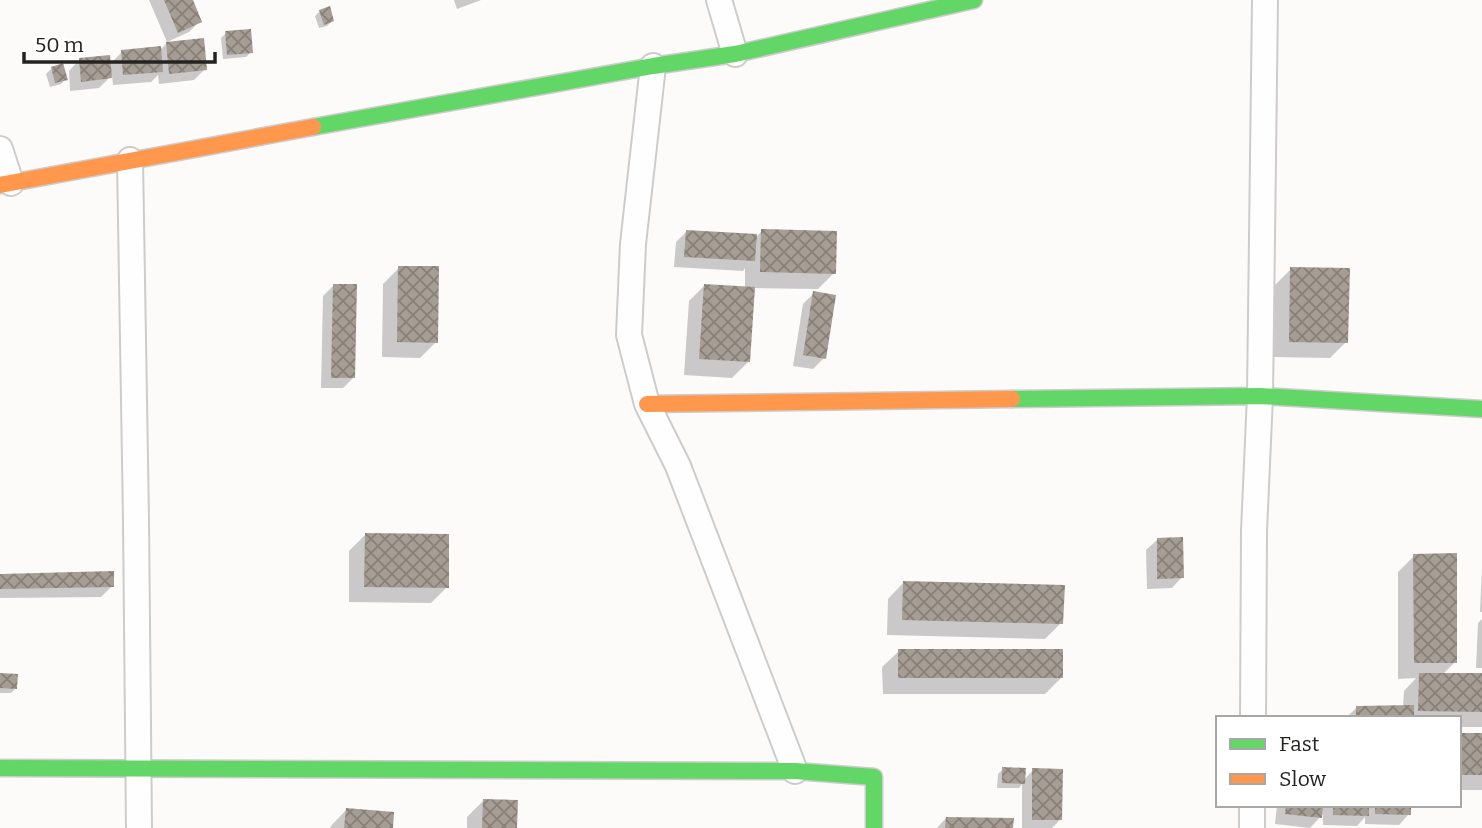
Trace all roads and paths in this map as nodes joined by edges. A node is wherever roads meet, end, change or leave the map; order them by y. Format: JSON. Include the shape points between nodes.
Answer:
{"nodes":[{"id":1,"x":719,"y":0,"type":"edge"},
{"id":2,"x":974,"y":0,"type":"edge"},
{"id":3,"x":1265,"y":0,"type":"edge"},
{"id":4,"x":735,"y":54,"type":"junction"},
{"id":5,"x":653,"y":66,"type":"junction"},
{"id":6,"x":0,"y":149,"type":"edge"},
{"id":7,"x":130,"y":160,"type":"junction"},
{"id":8,"x":6,"y":184,"type":"edge"},
{"id":9,"x":1259,"y":396,"type":"junction"},
{"id":10,"x":647,"y":404,"type":"junction"},
{"id":11,"x":1482,"y":409,"type":"edge"},
{"id":12,"x":1253,"y":716,"type":"edge"},
{"id":13,"x":0,"y":768,"type":"edge"},
{"id":14,"x":139,"y":769,"type":"junction"},
{"id":15,"x":795,"y":771,"type":"junction"},
{"id":16,"x":1252,"y":807,"type":"edge"},
{"id":17,"x":139,"y":828,"type":"edge"},
{"id":18,"x":874,"y":828,"type":"edge"},
{"id":19,"x":1252,"y":828,"type":"edge"}],
"edges":[{"from":1,"to":4,"type":"street"},
{"from":2,"to":4,"type":"street"},
{"from":3,"to":9,"type":"street"},
{"from":4,"to":5,"type":"street"},
{"from":5,"to":7,"type":"street"},
{"from":5,"to":10,"type":"street","via":[[633,244],[629,335]]},
{"from":6,"to":8,"type":"street"},
{"from":7,"to":8,"type":"street"},
{"from":7,"to":14,"type":"street"},
{"from":9,"to":10,"type":"street"},
{"from":9,"to":11,"type":"street"},
{"from":9,"to":12,"type":"street"},
{"from":10,"to":15,"type":"street","via":[[678,466]]},
{"from":13,"to":14,"type":"street"},
{"from":14,"to":15,"type":"street"},
{"from":14,"to":17,"type":"street"},
{"from":15,"to":18,"type":"street","via":[[874,777]]},
{"from":16,"to":19,"type":"street"}]}
